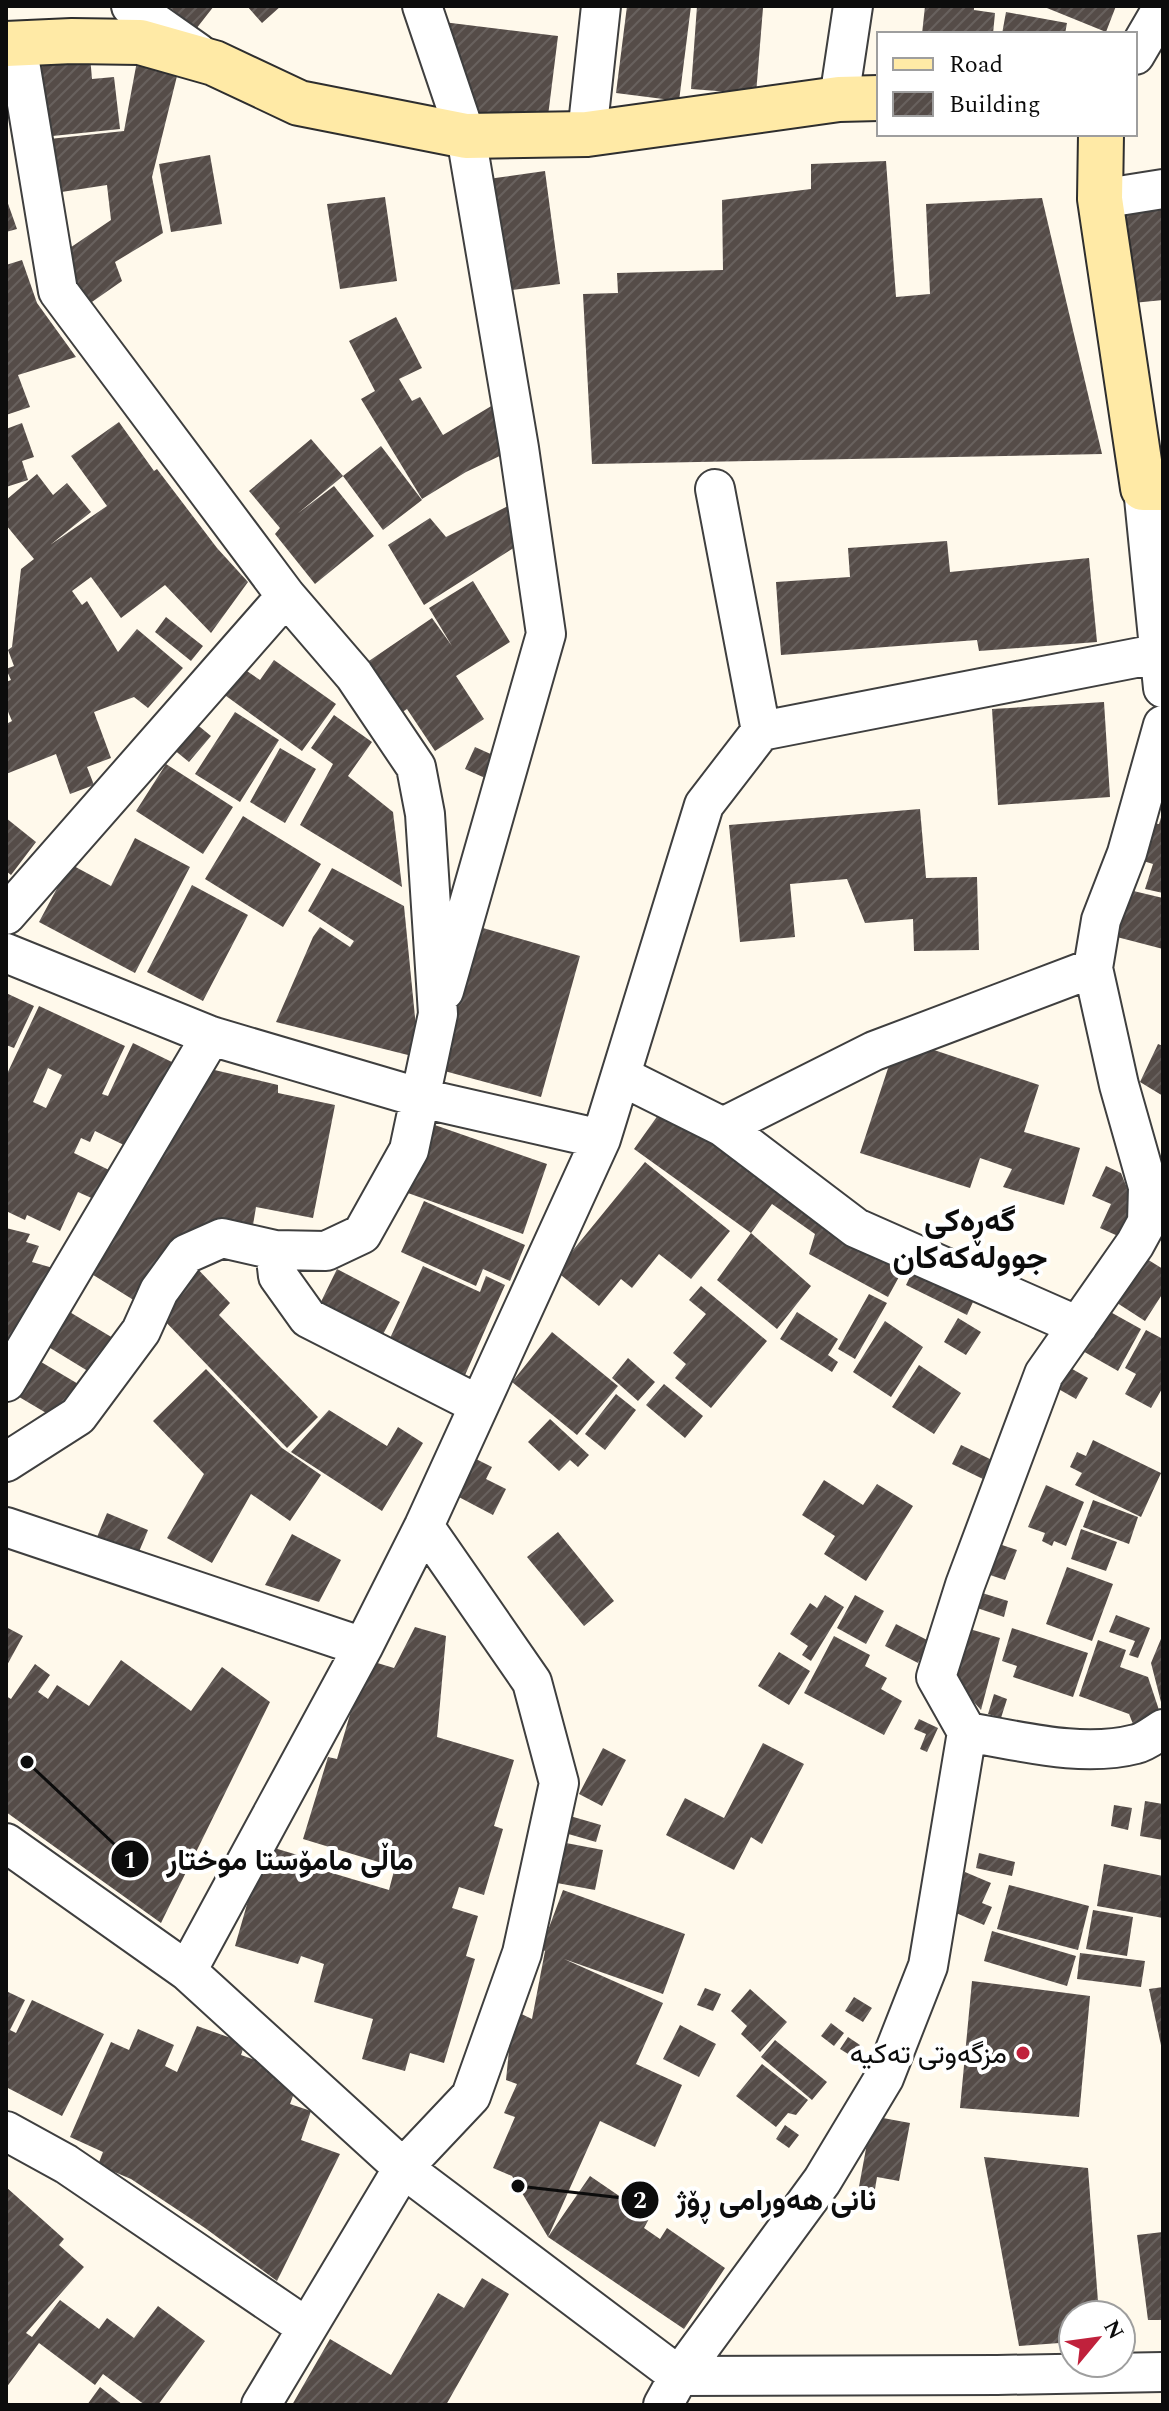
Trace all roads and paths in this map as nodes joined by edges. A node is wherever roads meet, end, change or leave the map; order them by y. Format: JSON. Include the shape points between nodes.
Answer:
{"nodes":[{"id":1,"x":131,"y":6,"type":"edge"},
{"id":2,"x":422,"y":6,"type":"edge"},
{"id":3,"x":601,"y":6,"type":"edge"},
{"id":4,"x":853,"y":6,"type":"edge"},
{"id":5,"x":1163,"y":7,"type":"edge"},
{"id":6,"x":11,"y":44,"type":"edge"},
{"id":7,"x":1137,"y":52,"type":"edge"},
{"id":8,"x":214,"y":63,"type":"junction"},
{"id":9,"x":859,"y":98,"type":"edge"},
{"id":10,"x":587,"y":134,"type":"junction"},
{"id":11,"x":466,"y":136,"type":"junction"},
{"id":12,"x":1101,"y":136,"type":"edge"},
{"id":13,"x":1163,"y":189,"type":"edge"},
{"id":14,"x":1100,"y":199,"type":"junction"},
{"id":15,"x":1153,"y":488,"type":"edge"},
{"id":16,"x":715,"y":489,"type":"dead end"},
{"id":17,"x":286,"y":596,"type":"junction"},
{"id":18,"x":1162,"y":670,"type":"edge"},
{"id":19,"x":1163,"y":725,"type":"edge"},
{"id":20,"x":761,"y":731,"type":"junction"},
{"id":21,"x":6,"y":915,"type":"edge"},
{"id":22,"x":6,"y":953,"type":"edge"},
{"id":23,"x":1093,"y":968,"type":"junction"},
{"id":24,"x":438,"y":1014,"type":"junction"},
{"id":25,"x":211,"y":1036,"type":"junction"},
{"id":26,"x":621,"y":1076,"type":"junction"},
{"id":27,"x":421,"y":1098,"type":"junction"},
{"id":28,"x":723,"y":1127,"type":"junction"},
{"id":29,"x":601,"y":1139,"type":"junction"},
{"id":30,"x":1149,"y":1248,"type":"edge"},
{"id":31,"x":275,"y":1250,"type":"junction"},
{"id":32,"x":1078,"y":1326,"type":"junction"},
{"id":33,"x":6,"y":1382,"type":"edge"},
{"id":34,"x":479,"y":1405,"type":"junction"},
{"id":35,"x":6,"y":1462,"type":"edge"},
{"id":36,"x":424,"y":1526,"type":"junction"},
{"id":37,"x":6,"y":1527,"type":"edge"},
{"id":38,"x":363,"y":1647,"type":"junction"},
{"id":39,"x":1163,"y":1729,"type":"edge"},
{"id":40,"x":967,"y":1732,"type":"junction"},
{"id":41,"x":6,"y":1843,"type":"edge"},
{"id":42,"x":187,"y":1971,"type":"junction"},
{"id":43,"x":6,"y":2131,"type":"edge"},
{"id":44,"x":403,"y":2168,"type":"junction"},
{"id":45,"x":306,"y":2327,"type":"junction"},
{"id":46,"x":1163,"y":2372,"type":"edge"},
{"id":47,"x":1053,"y":2390,"type":"edge"},
{"id":48,"x":671,"y":2391,"type":"edge"},
{"id":49,"x":261,"y":2405,"type":"edge"}],
"edges":[{"from":1,"to":8,"type":"street"},
{"from":2,"to":11,"type":"street"},
{"from":3,"to":10,"type":"street"},
{"from":4,"to":9,"type":"street"},
{"from":5,"to":7,"type":"street"},
{"from":6,"to":8,"type":"main road","via":[[140,42]]},
{"from":6,"to":17,"type":"street","via":[[58,291]]},
{"from":8,"to":11,"type":"main road","via":[[299,103]]},
{"from":9,"to":10,"type":"main road"},
{"from":10,"to":11,"type":"main road"},
{"from":11,"to":24,"type":"street","via":[[546,634]]},
{"from":12,"to":14,"type":"main road"},
{"from":13,"to":14,"type":"street"},
{"from":14,"to":15,"type":"main road","via":[[1121,352]]},
{"from":15,"to":18,"type":"street"},
{"from":16,"to":20,"type":"street"},
{"from":17,"to":21,"type":"street"},
{"from":17,"to":24,"type":"street","via":[[354,675],[416,767],[425,814]]},
{"from":18,"to":20,"type":"street"},
{"from":19,"to":23,"type":"street","via":[[1127,853],[1101,920]]},
{"from":20,"to":26,"type":"street","via":[[704,805]]},
{"from":22,"to":25,"type":"street"},
{"from":23,"to":28,"type":"street","via":[[874,1051]]},
{"from":23,"to":30,"type":"street","via":[[1148,1187]]},
{"from":24,"to":27,"type":"street"},
{"from":25,"to":27,"type":"street"},
{"from":25,"to":33,"type":"street"},
{"from":26,"to":28,"type":"street"},
{"from":26,"to":29,"type":"street"},
{"from":27,"to":29,"type":"street"},
{"from":27,"to":31,"type":"street","via":[[409,1150],[362,1234],[326,1251]]},
{"from":28,"to":32,"type":"street","via":[[856,1228]]},
{"from":29,"to":34,"type":"street"},
{"from":30,"to":32,"type":"street"},
{"from":31,"to":34,"type":"street","via":[[278,1276],[308,1318]]},
{"from":31,"to":35,"type":"street","via":[[222,1238],[186,1254],[159,1291],[141,1331],[78,1416]]},
{"from":32,"to":40,"type":"street","via":[[1044,1374],[969,1572],[936,1677]]},
{"from":34,"to":36,"type":"street"},
{"from":36,"to":38,"type":"street"},
{"from":36,"to":44,"type":"street","via":[[532,1682],[559,1783],[522,1953],[471,2096]]},
{"from":37,"to":38,"type":"street"},
{"from":38,"to":42,"type":"street"},
{"from":39,"to":40,"type":"street","via":[[1137,1744],[1093,1749]]},
{"from":40,"to":48,"type":"street","via":[[928,1966],[884,2078],[822,2181]]},
{"from":41,"to":42,"type":"street"},
{"from":42,"to":44,"type":"street"},
{"from":43,"to":45,"type":"street","via":[[66,2164]]},
{"from":44,"to":45,"type":"street"},
{"from":44,"to":48,"type":"street"},
{"from":45,"to":49,"type":"street"},
{"from":46,"to":47,"type":"street"},
{"from":47,"to":48,"type":"street"}]}
